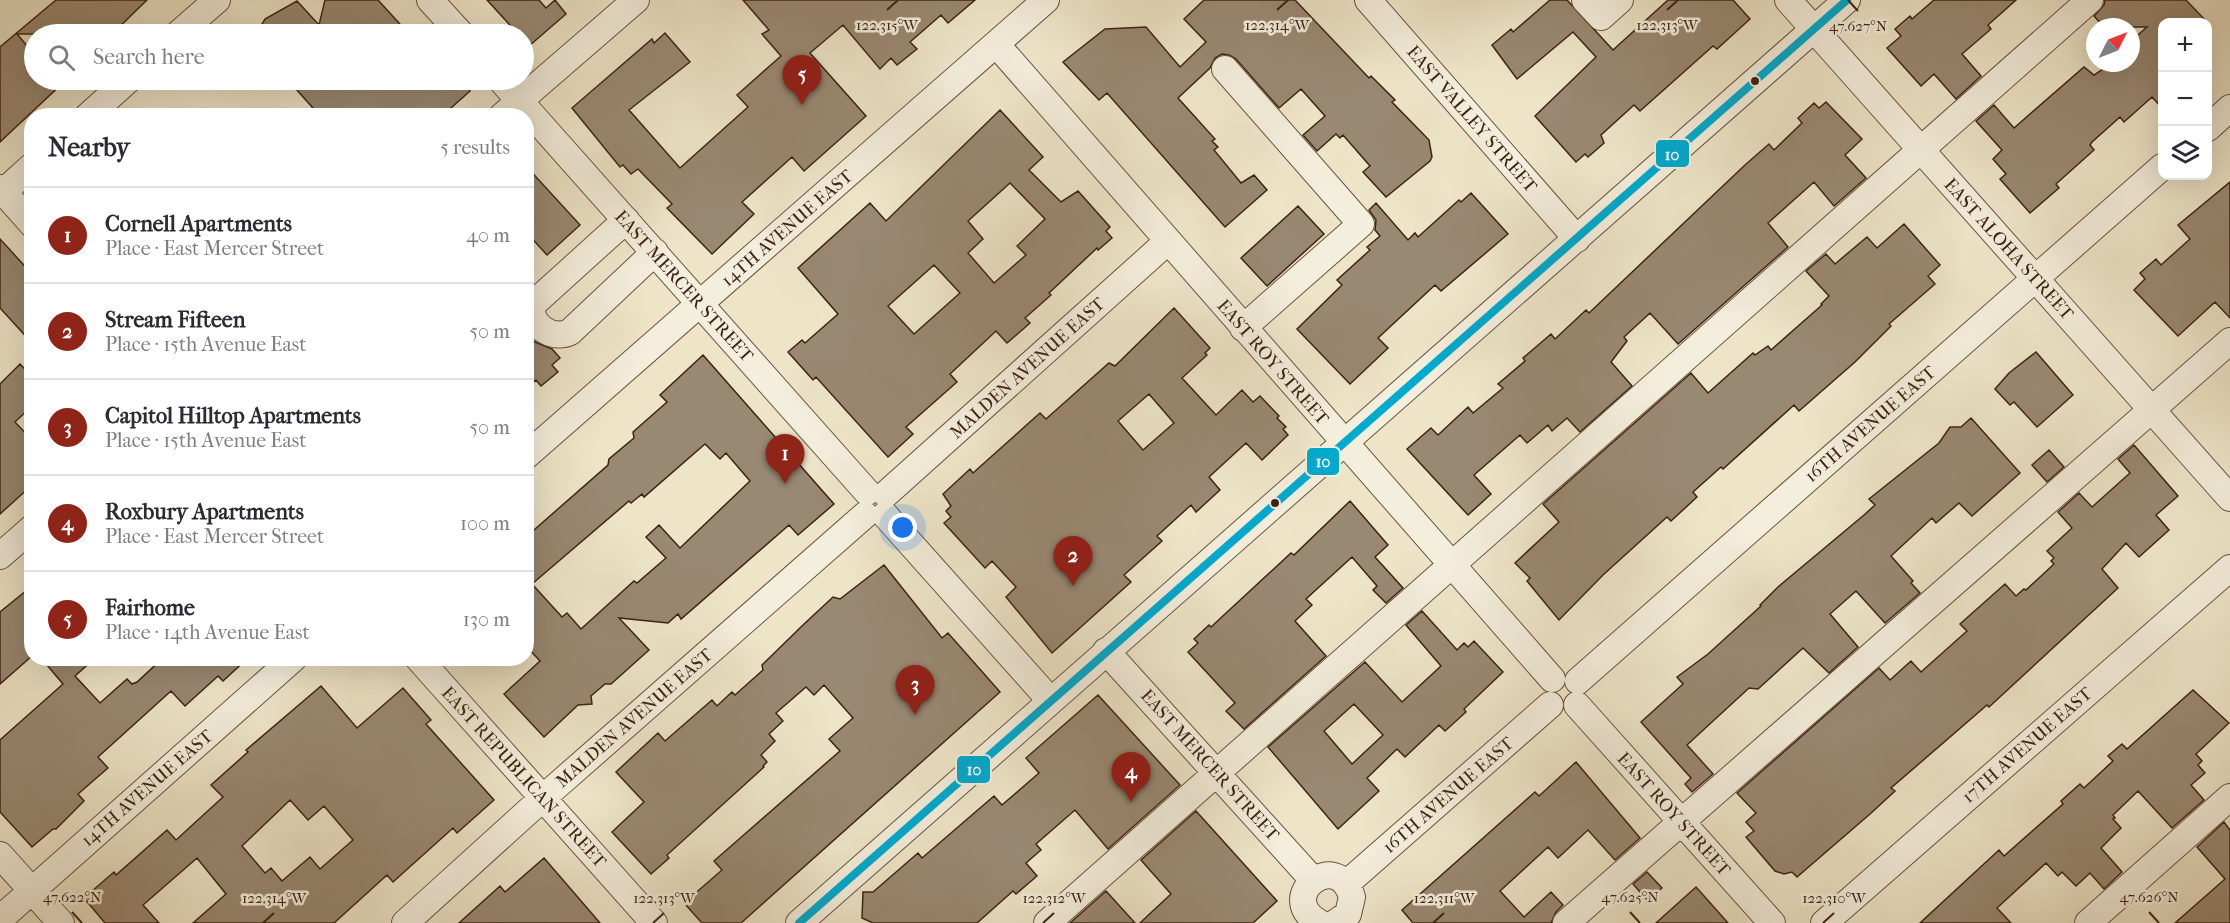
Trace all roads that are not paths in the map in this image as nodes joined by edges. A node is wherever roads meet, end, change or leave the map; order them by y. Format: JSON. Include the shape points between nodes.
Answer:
{"nodes":[{"id":1,"x":217,"y":0,"type":"edge"},
{"id":2,"x":430,"y":0,"type":"edge"},
{"id":3,"x":636,"y":0,"type":"edge"},
{"id":4,"x":1046,"y":0,"type":"edge"},
{"id":5,"x":1368,"y":0,"type":"edge"},
{"id":6,"x":1585,"y":0,"type":"edge"},
{"id":7,"x":1620,"y":0,"type":"edge"},
{"id":8,"x":1788,"y":0,"type":"edge"},
{"id":9,"x":1847,"y":0,"type":"edge"},
{"id":10,"x":2090,"y":0,"type":"edge"},
{"id":11,"x":189,"y":24,"type":"edge"},
{"id":12,"x":452,"y":24,"type":"edge"},
{"id":13,"x":1814,"y":30,"type":"junction"},
{"id":14,"x":996,"y":44,"type":"junction"},
{"id":15,"x":1225,"y":69,"type":"dead end"},
{"id":16,"x":534,"y":87,"type":"edge"},
{"id":17,"x":117,"y":90,"type":"edge"},
{"id":18,"x":504,"y":90,"type":"edge"},
{"id":19,"x":531,"y":90,"type":"edge"},
{"id":20,"x":97,"y":108,"type":"edge"},
{"id":21,"x":510,"y":108,"type":"edge"},
{"id":22,"x":2230,"y":108,"type":"edge"},
{"id":23,"x":2210,"y":126,"type":"edge"},
{"id":24,"x":534,"y":131,"type":"edge"},
{"id":25,"x":1921,"y":149,"type":"junction"},
{"id":26,"x":2158,"y":171,"type":"edge"},
{"id":27,"x":24,"y":173,"type":"edge"},
{"id":28,"x":1,"y":192,"type":"edge"},
{"id":29,"x":24,"y":216,"type":"edge"},
{"id":30,"x":626,"y":220,"type":"junction"},
{"id":31,"x":1577,"y":239,"type":"junction"},
{"id":32,"x":1167,"y":242,"type":"junction"},
{"id":33,"x":655,"y":252,"type":"junction"},
{"id":34,"x":2035,"y":279,"type":"junction"},
{"id":35,"x":534,"y":303,"type":"edge"},
{"id":36,"x":700,"y":304,"type":"junction"},
{"id":37,"x":534,"y":316,"type":"edge"},
{"id":38,"x":1243,"y":328,"type":"junction"},
{"id":39,"x":2230,"y":341,"type":"edge"},
{"id":40,"x":2152,"y":410,"type":"junction"},
{"id":41,"x":1344,"y":442,"type":"junction"},
{"id":42,"x":534,"y":449,"type":"edge"},
{"id":43,"x":2230,"y":498,"type":"edge"},
{"id":44,"x":876,"y":504,"type":"junction"},
{"id":45,"x":24,"y":535,"type":"edge"},
{"id":46,"x":0,"y":556,"type":"edge"},
{"id":47,"x":1451,"y":565,"type":"junction"},
{"id":48,"x":2230,"y":568,"type":"edge"},
{"id":49,"x":1106,"y":651,"type":"junction"},
{"id":50,"x":285,"y":666,"type":"edge"},
{"id":51,"x":425,"y":666,"type":"edge"},
{"id":52,"x":1552,"y":679,"type":"junction"},
{"id":53,"x":1577,"y":693,"type":"junction"},
{"id":54,"x":1050,"y":700,"type":"junction"},
{"id":55,"x":1550,"y":705,"type":"junction"},
{"id":56,"x":1218,"y":774,"type":"junction"},
{"id":57,"x":2230,"y":796,"type":"edge"},
{"id":58,"x":544,"y":797,"type":"junction"},
{"id":59,"x":1682,"y":822,"type":"junction"},
{"id":60,"x":0,"y":855,"type":"edge"},
{"id":61,"x":1313,"y":880,"type":"junction"},
{"id":62,"x":1346,"y":884,"type":"junction"},
{"id":63,"x":32,"y":890,"type":"junction"},
{"id":64,"x":0,"y":919,"type":"edge"},
{"id":65,"x":1327,"y":921,"type":"edge"},
{"id":66,"x":61,"y":923,"type":"edge"},
{"id":67,"x":405,"y":923,"type":"edge"},
{"id":68,"x":654,"y":923,"type":"edge"},
{"id":69,"x":798,"y":923,"type":"edge"},
{"id":70,"x":1047,"y":923,"type":"edge"},
{"id":71,"x":1566,"y":923,"type":"edge"},
{"id":72,"x":1772,"y":923,"type":"edge"},
{"id":73,"x":1824,"y":923,"type":"edge"},
{"id":74,"x":2088,"y":923,"type":"edge"}],
"edges":[{"from":1,"to":11,"type":"street"},
{"from":2,"to":12,"type":"street"},
{"from":3,"to":16,"type":"street"},
{"from":4,"to":14,"type":"street","name":"14TH AVENUE EAST"},
{"from":5,"to":31,"type":"street","name":"EAST VALLEY STREET"},
{"from":6,"to":7,"type":"street","via":[[1601,17]]},
{"from":8,"to":13,"type":"street","name":"EAST ALOHA STREET"},
{"from":9,"to":13,"type":"street"},
{"from":10,"to":25,"type":"street"},
{"from":13,"to":25,"type":"street","name":"EAST ALOHA STREET"},
{"from":13,"to":31,"type":"street"},
{"from":14,"to":32,"type":"street","name":"EAST ROY STREET"},
{"from":14,"to":36,"type":"street","name":"14TH AVENUE EAST"},
{"from":15,"to":38,"type":"street","via":[[1361,224]]},
{"from":17,"to":20,"type":"street"},
{"from":18,"to":21,"type":"street","name":"EAST MERCER STREET"},
{"from":19,"to":21,"type":"street"},
{"from":22,"to":23,"type":"street"},
{"from":24,"to":30,"type":"street","name":"EAST MERCER STREET"},
{"from":25,"to":34,"type":"street","name":"EAST ALOHA STREET"},
{"from":25,"to":47,"type":"street"},
{"from":26,"to":34,"type":"street","name":"16TH AVENUE EAST"},
{"from":27,"to":28,"type":"street"},
{"from":28,"to":29,"type":"street"},
{"from":30,"to":33,"type":"street","name":"EAST MERCER STREET"},
{"from":30,"to":35,"type":"street"},
{"from":31,"to":41,"type":"street"},
{"from":32,"to":38,"type":"street","name":"EAST ROY STREET"},
{"from":32,"to":44,"type":"street","name":"MALDEN AVENUE EAST"},
{"from":33,"to":36,"type":"street","name":"EAST MERCER STREET"},
{"from":33,"to":37,"type":"street","via":[[570,332],[560,337],[550,335]]},
{"from":34,"to":40,"type":"street","name":"EAST ALOHA STREET"},
{"from":34,"to":53,"type":"street","name":"16TH AVENUE EAST"},
{"from":36,"to":42,"type":"street","name":"14TH AVENUE EAST"},
{"from":36,"to":44,"type":"street","name":"EAST MERCER STREET"},
{"from":38,"to":41,"type":"street","name":"EAST ROY STREET"},
{"from":39,"to":40,"type":"street"},
{"from":40,"to":43,"type":"street","name":"EAST ALOHA STREET"},
{"from":40,"to":59,"type":"street"},
{"from":41,"to":47,"type":"street","name":"EAST ROY STREET"},
{"from":41,"to":49,"type":"street"},
{"from":44,"to":54,"type":"street","name":"EAST MERCER STREET"},
{"from":44,"to":58,"type":"street","name":"MALDEN AVENUE EAST"},
{"from":45,"to":46,"type":"street"},
{"from":47,"to":52,"type":"street","name":"EAST ROY STREET"},
{"from":47,"to":56,"type":"street"},
{"from":48,"to":73,"type":"street","name":"17TH AVENUE EAST"},
{"from":49,"to":54,"type":"street"},
{"from":49,"to":56,"type":"street","name":"EAST MERCER STREET"},
{"from":50,"to":63,"type":"street","name":"14TH AVENUE EAST"},
{"from":51,"to":58,"type":"street","name":"EAST REPUBLICAN STREET"},
{"from":52,"to":53,"type":"street","via":[[1565,674]]},
{"from":52,"to":55,"type":"street","via":[[1545,691]]},
{"from":53,"to":55,"type":"street","via":[[1562,711]]},
{"from":53,"to":59,"type":"street","name":"EAST ROY STREET"},
{"from":54,"to":69,"type":"street"},
{"from":55,"to":62,"type":"street","name":"16TH AVENUE EAST"},
{"from":56,"to":61,"type":"street","name":"EAST MERCER STREET"},
{"from":56,"to":70,"type":"street"},
{"from":57,"to":74,"type":"street"},
{"from":58,"to":67,"type":"street","name":"MALDEN AVENUE EAST"},
{"from":58,"to":68,"type":"street","name":"EAST REPUBLICAN STREET"},
{"from":59,"to":71,"type":"street"},
{"from":59,"to":72,"type":"street","name":"EAST ROY STREET"},
{"from":60,"to":63,"type":"street"},
{"from":61,"to":62,"type":"street","via":[[1329,876]]},
{"from":61,"to":65,"type":"street","via":[[1303,898]]},
{"from":62,"to":65,"type":"street","via":[[1351,906]]},
{"from":63,"to":64,"type":"street","name":"14TH AVENUE EAST"},
{"from":63,"to":66,"type":"street"}]}
